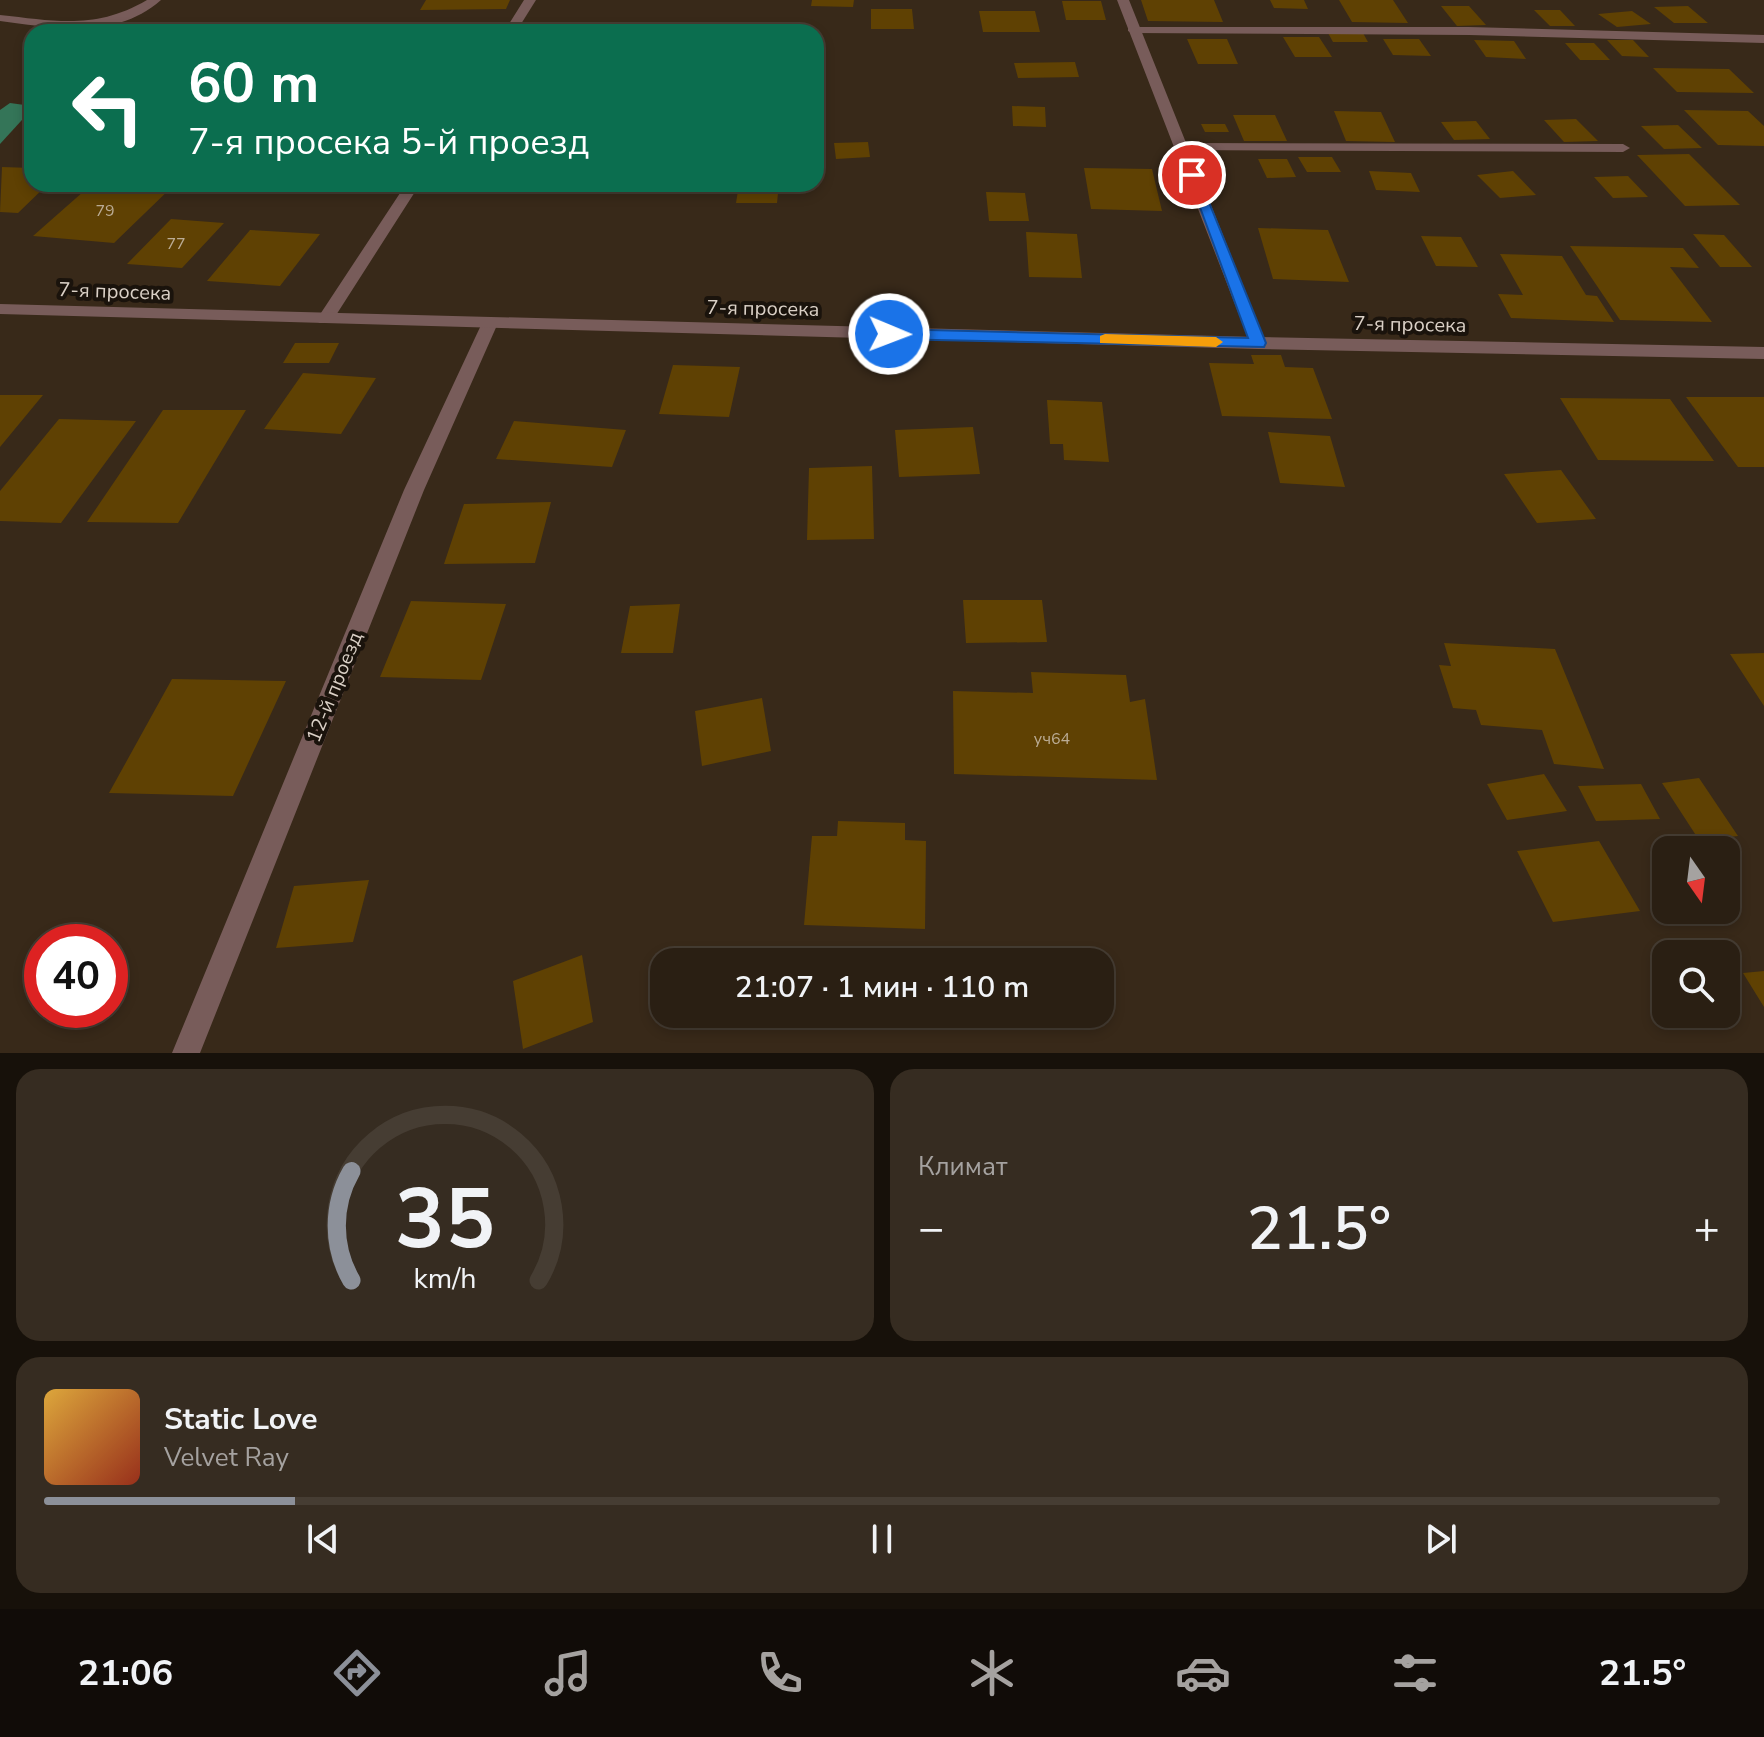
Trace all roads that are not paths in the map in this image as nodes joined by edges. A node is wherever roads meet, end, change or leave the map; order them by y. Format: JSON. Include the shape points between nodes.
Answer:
{"nodes":[{"id":1,"x":155,"y":0,"type":"edge"},
{"id":2,"x":530,"y":0,"type":"edge"},
{"id":3,"x":1123,"y":0,"type":"edge"},
{"id":4,"x":0,"y":18,"type":"edge"},
{"id":5,"x":41,"y":24,"type":"edge"},
{"id":6,"x":109,"y":24,"type":"edge"},
{"id":7,"x":515,"y":24,"type":"edge"},
{"id":8,"x":1132,"y":29,"type":"junction"},
{"id":9,"x":1764,"y":39,"type":"edge"},
{"id":10,"x":1181,"y":147,"type":"junction"},
{"id":11,"x":1623,"y":148,"type":"dead end"},
{"id":12,"x":408,"y":192,"type":"edge"},
{"id":13,"x":0,"y":309,"type":"edge"},
{"id":14,"x":325,"y":319,"type":"junction"},
{"id":15,"x":490,"y":323,"type":"junction"},
{"id":16,"x":1258,"y":343,"type":"junction"},
{"id":17,"x":1764,"y":353,"type":"edge"},
{"id":18,"x":186,"y":1053,"type":"edge"}],
"edges":[{"from":1,"to":6,"type":"street"},
{"from":2,"to":7,"type":"street"},
{"from":3,"to":8,"type":"street"},
{"from":4,"to":5,"type":"street"},
{"from":8,"to":9,"type":"street"},
{"from":8,"to":10,"type":"street"},
{"from":10,"to":11,"type":"street"},
{"from":10,"to":16,"type":"street"},
{"from":12,"to":14,"type":"street"},
{"from":13,"to":14,"type":"street","name":"7-я просека"},
{"from":14,"to":15,"type":"street","name":"7-я просека"},
{"from":15,"to":16,"type":"street","name":"7-я просека"},
{"from":15,"to":18,"type":"street","name":"12-й проезд","via":[[414,490]]},
{"from":16,"to":17,"type":"street","name":"7-я просека"}]}
